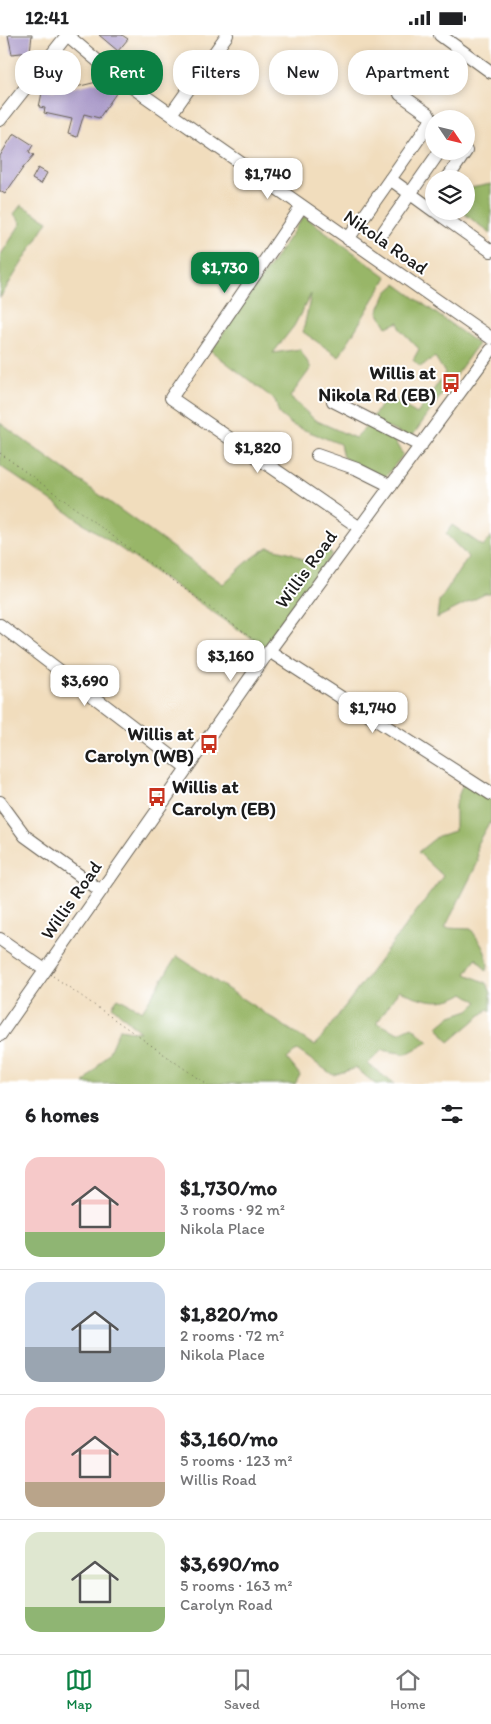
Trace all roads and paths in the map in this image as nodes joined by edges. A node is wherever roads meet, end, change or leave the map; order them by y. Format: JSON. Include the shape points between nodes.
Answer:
{"nodes":[{"id":1,"x":67,"y":35,"type":"edge"},
{"id":2,"x":227,"y":35,"type":"edge"},
{"id":3,"x":440,"y":35,"type":"edge"},
{"id":4,"x":491,"y":72,"type":"edge"},
{"id":5,"x":401,"y":95,"type":"edge"},
{"id":6,"x":171,"y":114,"type":"junction"},
{"id":7,"x":0,"y":120,"type":"edge"},
{"id":8,"x":434,"y":160,"type":"edge"},
{"id":9,"x":390,"y":179,"type":"junction"},
{"id":10,"x":411,"y":194,"type":"junction"},
{"id":11,"x":425,"y":202,"type":"edge"},
{"id":12,"x":302,"y":206,"type":"junction"},
{"id":13,"x":450,"y":220,"type":"edge"},
{"id":14,"x":384,"y":231,"type":"dead end"},
{"id":15,"x":348,"y":239,"type":"junction"},
{"id":16,"x":491,"y":251,"type":"edge"},
{"id":17,"x":491,"y":338,"type":"edge"},
{"id":18,"x":491,"y":350,"type":"edge"},
{"id":19,"x":333,"y":401,"type":"dead end"},
{"id":20,"x":421,"y":445,"type":"junction"},
{"id":21,"x":0,"y":453,"type":"edge"},
{"id":22,"x":316,"y":455,"type":"dead end"},
{"id":23,"x":391,"y":486,"type":"junction"},
{"id":24,"x":360,"y":528,"type":"junction"},
{"id":25,"x":0,"y":625,"type":"edge"},
{"id":26,"x":269,"y":651,"type":"junction"},
{"id":27,"x":187,"y":768,"type":"junction"},
{"id":28,"x":491,"y":794,"type":"edge"},
{"id":29,"x":0,"y":802,"type":"edge"},
{"id":30,"x":101,"y":891,"type":"junction"},
{"id":31,"x":0,"y":939,"type":"edge"},
{"id":32,"x":45,"y":970,"type":"junction"},
{"id":33,"x":0,"y":1035,"type":"edge"},
{"id":34,"x":206,"y":1084,"type":"edge"}],
"edges":[{"from":1,"to":6,"type":"street","name":"Nikola Road","via":[[112,73]]},
{"from":1,"to":7,"type":"street"},
{"from":2,"to":6,"type":"street"},
{"from":3,"to":4,"type":"street"},
{"from":5,"to":9,"type":"street","via":[[428,113],[431,119]]},
{"from":6,"to":12,"type":"street","name":"Nikola Road"},
{"from":8,"to":10,"type":"street"},
{"from":9,"to":10,"type":"street"},
{"from":9,"to":15,"type":"street"},
{"from":10,"to":11,"type":"street"},
{"from":10,"to":14,"type":"street"},
{"from":12,"to":15,"type":"street","name":"Nikola Road"},
{"from":12,"to":24,"type":"street","via":[[171,398]]},
{"from":13,"to":16,"type":"street"},
{"from":15,"to":17,"type":"street","name":"Nikola Road"},
{"from":18,"to":20,"type":"street","name":"Willis Road"},
{"from":19,"to":20,"type":"street"},
{"from":20,"to":23,"type":"street","name":"Willis Road"},
{"from":21,"to":26,"type":"path"},
{"from":22,"to":23,"type":"street","via":[[358,469]]},
{"from":23,"to":24,"type":"street","name":"Willis Road"},
{"from":24,"to":26,"type":"street","name":"Willis Road"},
{"from":25,"to":27,"type":"street"},
{"from":26,"to":27,"type":"street","name":"Willis Road"},
{"from":26,"to":28,"type":"street"},
{"from":27,"to":30,"type":"street","name":"Willis Road"},
{"from":29,"to":30,"type":"street","via":[[25,836]]},
{"from":30,"to":32,"type":"street","name":"Willis Road"},
{"from":31,"to":32,"type":"street"},
{"from":32,"to":33,"type":"street","name":"Willis Road"},
{"from":32,"to":34,"type":"path"}]}
